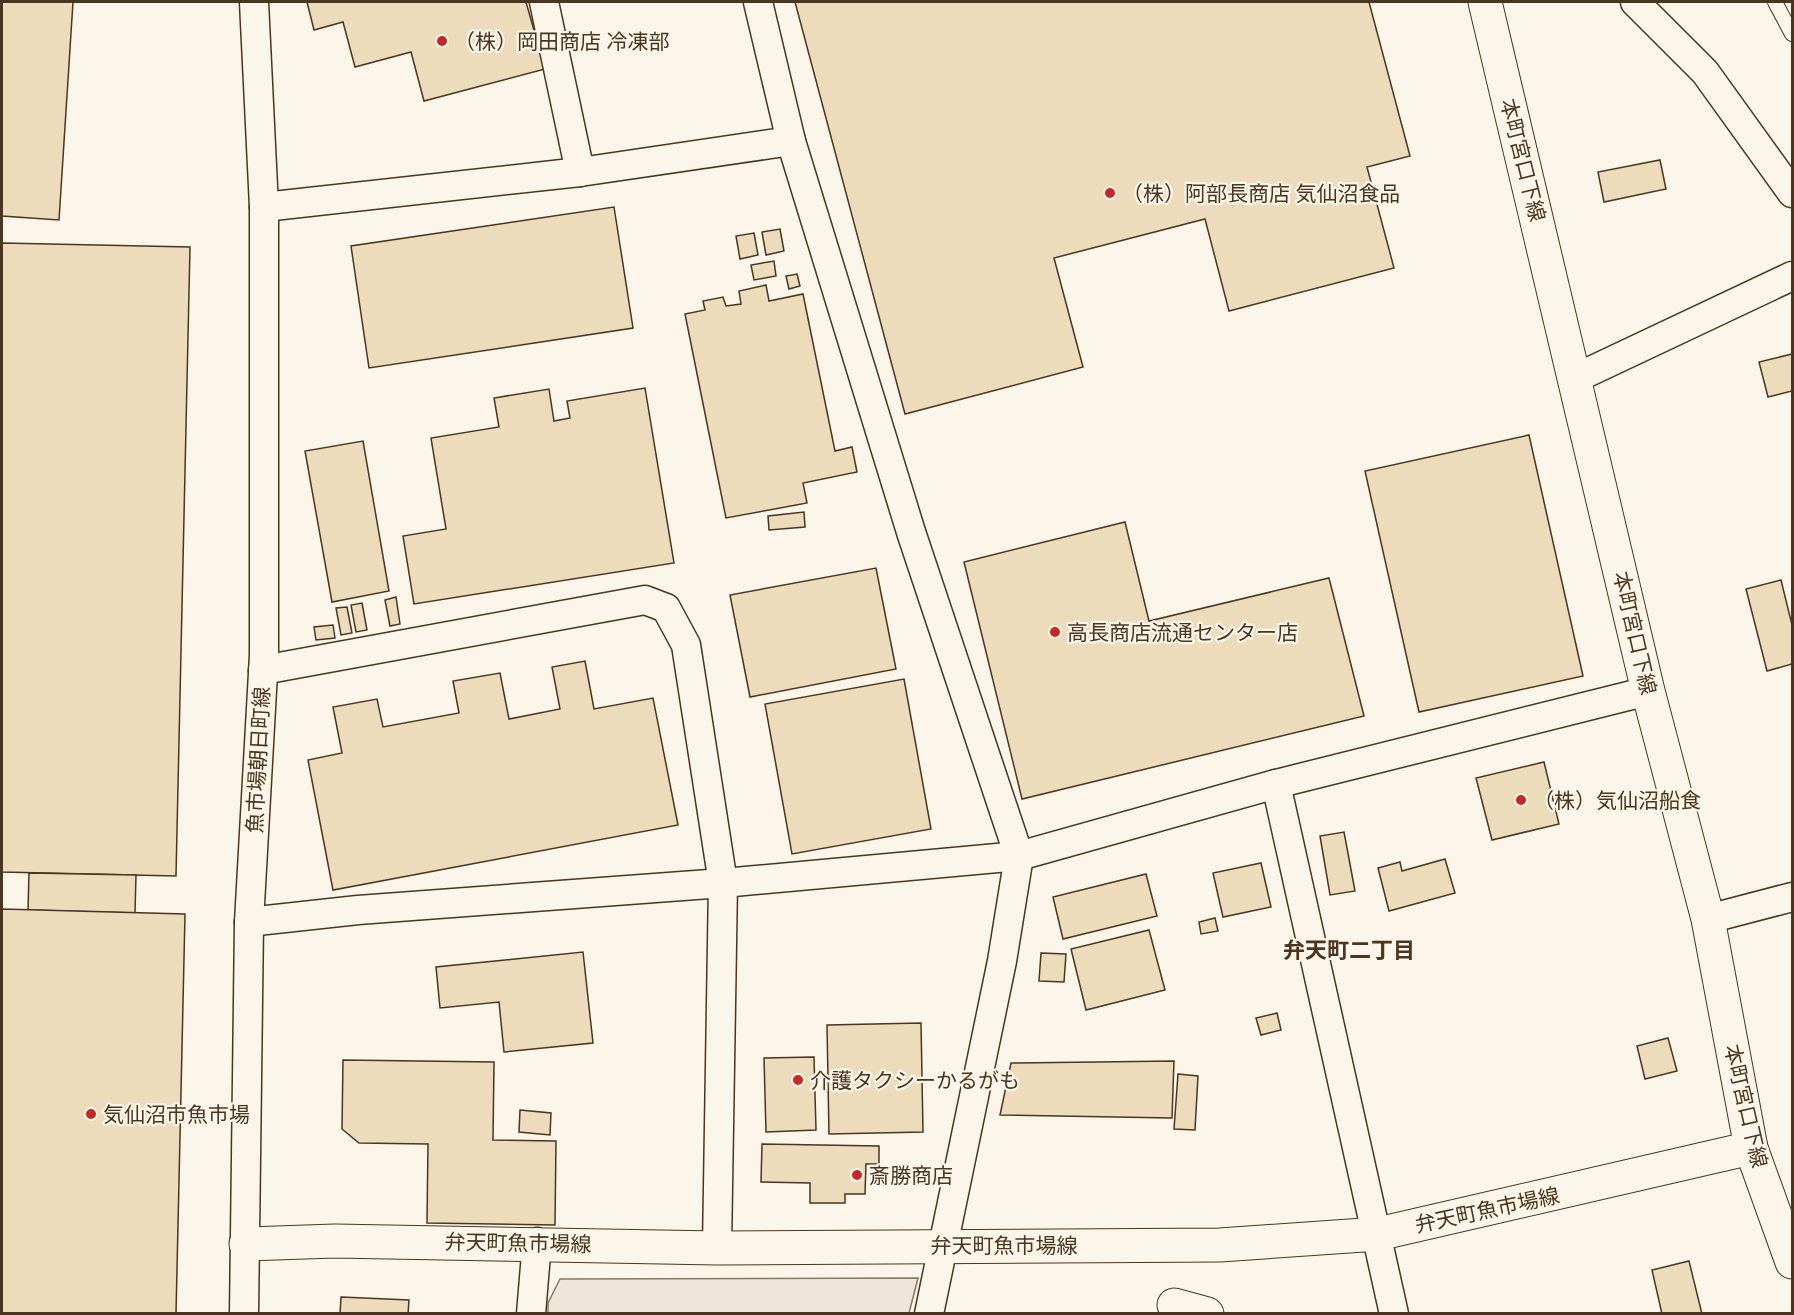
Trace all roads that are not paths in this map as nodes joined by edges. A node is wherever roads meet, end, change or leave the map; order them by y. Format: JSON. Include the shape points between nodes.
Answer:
{"nodes":[{"id":1,"x":254,"y":2,"type":"edge"},
{"id":2,"x":544,"y":2,"type":"edge"},
{"id":3,"x":758,"y":2,"type":"edge"},
{"id":4,"x":1485,"y":2,"type":"edge"},
{"id":5,"x":1635,"y":2,"type":"edge"},
{"id":6,"x":1775,"y":2,"type":"edge"},
{"id":7,"x":1792,"y":34,"type":"edge"},
{"id":8,"x":791,"y":141,"type":"junction"},
{"id":9,"x":580,"y":172,"type":"junction"},
{"id":10,"x":1792,"y":193,"type":"edge"},
{"id":11,"x":264,"y":207,"type":"junction"},
{"id":12,"x":1792,"y":276,"type":"edge"},
{"id":13,"x":1576,"y":378,"type":"junction"},
{"id":14,"x":263,"y":670,"type":"junction"},
{"id":15,"x":1648,"y":691,"type":"junction"},
{"id":16,"x":1276,"y":784,"type":"junction"},
{"id":17,"x":1019,"y":856,"type":"junction"},
{"id":18,"x":723,"y":883,"type":"junction"},
{"id":19,"x":1792,"y":897,"type":"edge"},
{"id":20,"x":1708,"y":919,"type":"junction"},
{"id":21,"x":249,"y":922,"type":"junction"},
{"id":22,"x":1751,"y":1148,"type":"junction"},
{"id":23,"x":1378,"y":1234,"type":"junction"},
{"id":24,"x":537,"y":1242,"type":"junction"},
{"id":25,"x":246,"y":1244,"type":"junction"},
{"id":26,"x":944,"y":1245,"type":"junction"},
{"id":27,"x":717,"y":1248,"type":"junction"},
{"id":28,"x":1792,"y":1262,"type":"edge"},
{"id":29,"x":1174,"y":1305,"type":"dead end"},
{"id":30,"x":244,"y":1314,"type":"edge"},
{"id":31,"x":531,"y":1314,"type":"edge"},
{"id":32,"x":929,"y":1314,"type":"edge"},
{"id":33,"x":1207,"y":1314,"type":"edge"},
{"id":34,"x":1394,"y":1314,"type":"edge"}],
"edges":[{"from":1,"to":11,"type":"street","name":"魚市場朝日町線"},
{"from":2,"to":9,"type":"street"},
{"from":3,"to":8,"type":"street"},
{"from":4,"to":13,"type":"street","name":"本町宮口下線"},
{"from":5,"to":10,"type":"street","via":[[1705,72]]},
{"from":6,"to":7,"type":"lane"},
{"from":8,"to":9,"type":"street"},
{"from":8,"to":17,"type":"street","via":[[911,532]]},
{"from":9,"to":11,"type":"street"},
{"from":11,"to":14,"type":"street","name":"魚市場朝日町線"},
{"from":12,"to":13,"type":"street"},
{"from":13,"to":15,"type":"street","name":"本町宮口下線"},
{"from":14,"to":18,"type":"street","via":[[645,600],[666,608],[686,645]]},
{"from":14,"to":21,"type":"street","name":"魚市場朝日町線"},
{"from":15,"to":16,"type":"street"},
{"from":15,"to":20,"type":"street","name":"本町宮口下線"},
{"from":16,"to":17,"type":"street"},
{"from":16,"to":23,"type":"street"},
{"from":17,"to":18,"type":"street"},
{"from":17,"to":26,"type":"street","via":[[1002,961]]},
{"from":18,"to":21,"type":"street","via":[[358,910]]},
{"from":18,"to":27,"type":"street"},
{"from":19,"to":20,"type":"street"},
{"from":20,"to":22,"type":"street","name":"本町宮口下線"},
{"from":21,"to":25,"type":"street","name":"魚市場朝日町線"},
{"from":22,"to":23,"type":"street","name":"弁天町魚市場線"},
{"from":22,"to":28,"type":"street","name":"本町宮口下線"},
{"from":23,"to":26,"type":"street","name":"弁天町魚市場線","via":[[1220,1245]]},
{"from":23,"to":34,"type":"street"},
{"from":24,"to":25,"type":"street","name":"弁天町魚市場線"},
{"from":24,"to":27,"type":"street","name":"弁天町魚市場線"},
{"from":24,"to":31,"type":"street"},
{"from":25,"to":30,"type":"street","name":"魚市場朝日町線"},
{"from":26,"to":27,"type":"street","name":"弁天町魚市場線"},
{"from":26,"to":32,"type":"street"},
{"from":29,"to":33,"type":"street"}]}
